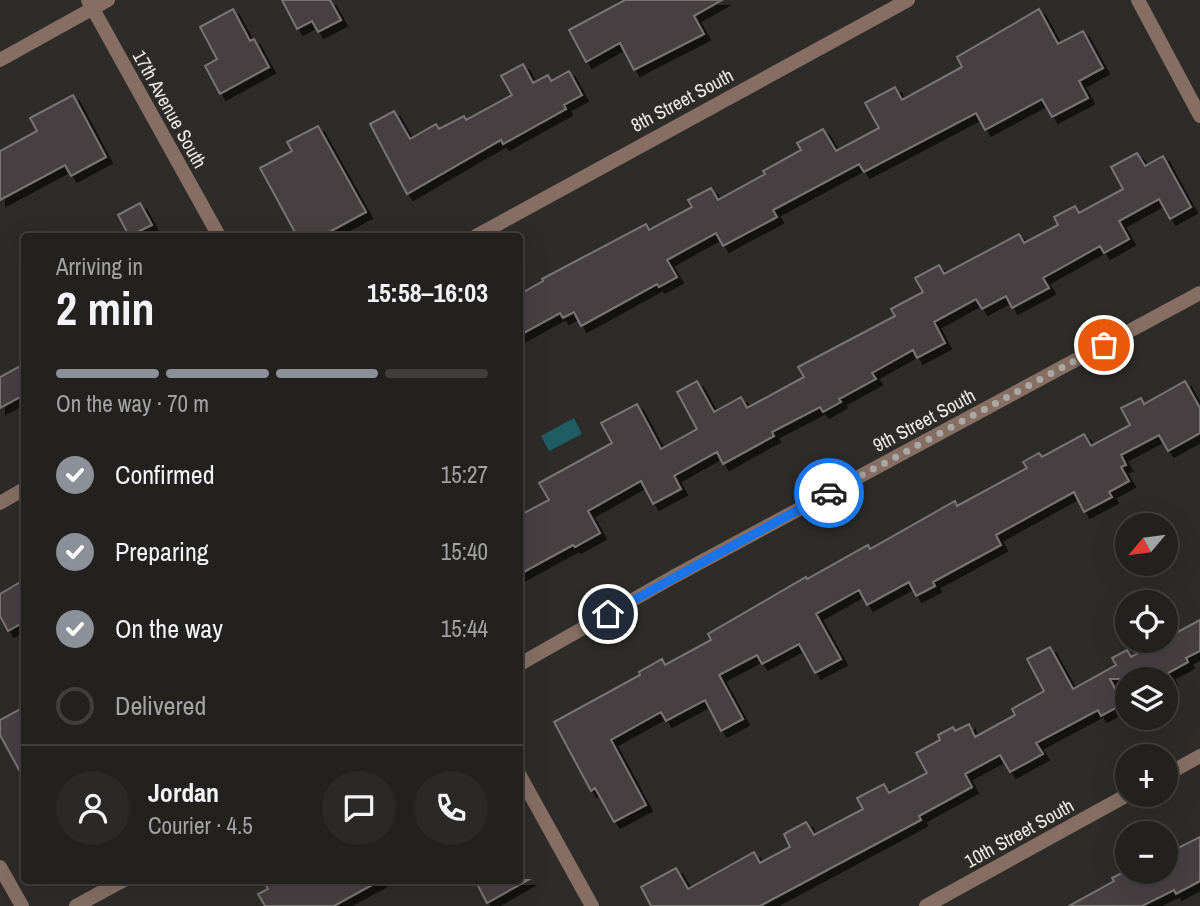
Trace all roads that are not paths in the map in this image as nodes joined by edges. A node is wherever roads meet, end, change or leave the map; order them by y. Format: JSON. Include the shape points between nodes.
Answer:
{"nodes":[{"id":1,"x":107,"y":0,"type":"edge"},
{"id":2,"x":908,"y":0,"type":"edge"},
{"id":3,"x":1138,"y":0,"type":"edge"},
{"id":4,"x":90,"y":4,"type":"edge"},
{"id":5,"x":0,"y":60,"type":"edge"},
{"id":6,"x":1200,"y":116,"type":"edge"},
{"id":7,"x":217,"y":233,"type":"edge"},
{"id":8,"x":481,"y":233,"type":"edge"},
{"id":9,"x":1200,"y":293,"type":"edge"},
{"id":10,"x":21,"y":491,"type":"edge"},
{"id":11,"x":0,"y":503,"type":"edge"},
{"id":12,"x":523,"y":662,"type":"edge"},
{"id":13,"x":1200,"y":756,"type":"edge"},
{"id":14,"x":1178,"y":768,"type":"edge"},
{"id":15,"x":523,"y":781,"type":"edge"},
{"id":16,"x":1115,"y":802,"type":"edge"},
{"id":17,"x":0,"y":867,"type":"edge"},
{"id":18,"x":117,"y":884,"type":"edge"},
{"id":19,"x":22,"y":906,"type":"edge"},
{"id":20,"x":76,"y":906,"type":"edge"},
{"id":21,"x":592,"y":906,"type":"edge"},
{"id":22,"x":926,"y":906,"type":"edge"}],
"edges":[{"from":1,"to":4,"type":"street"},
{"from":2,"to":8,"type":"street","name":"8th Street South"},
{"from":3,"to":6,"type":"street"},
{"from":4,"to":5,"type":"street"},
{"from":4,"to":7,"type":"street","name":"17th Avenue South"},
{"from":9,"to":12,"type":"street","name":"9th Street South"},
{"from":10,"to":11,"type":"street"},
{"from":13,"to":14,"type":"street"},
{"from":15,"to":21,"type":"street"},
{"from":16,"to":22,"type":"street","name":"10th Street South"},
{"from":17,"to":19,"type":"street"},
{"from":18,"to":20,"type":"street"}]}
